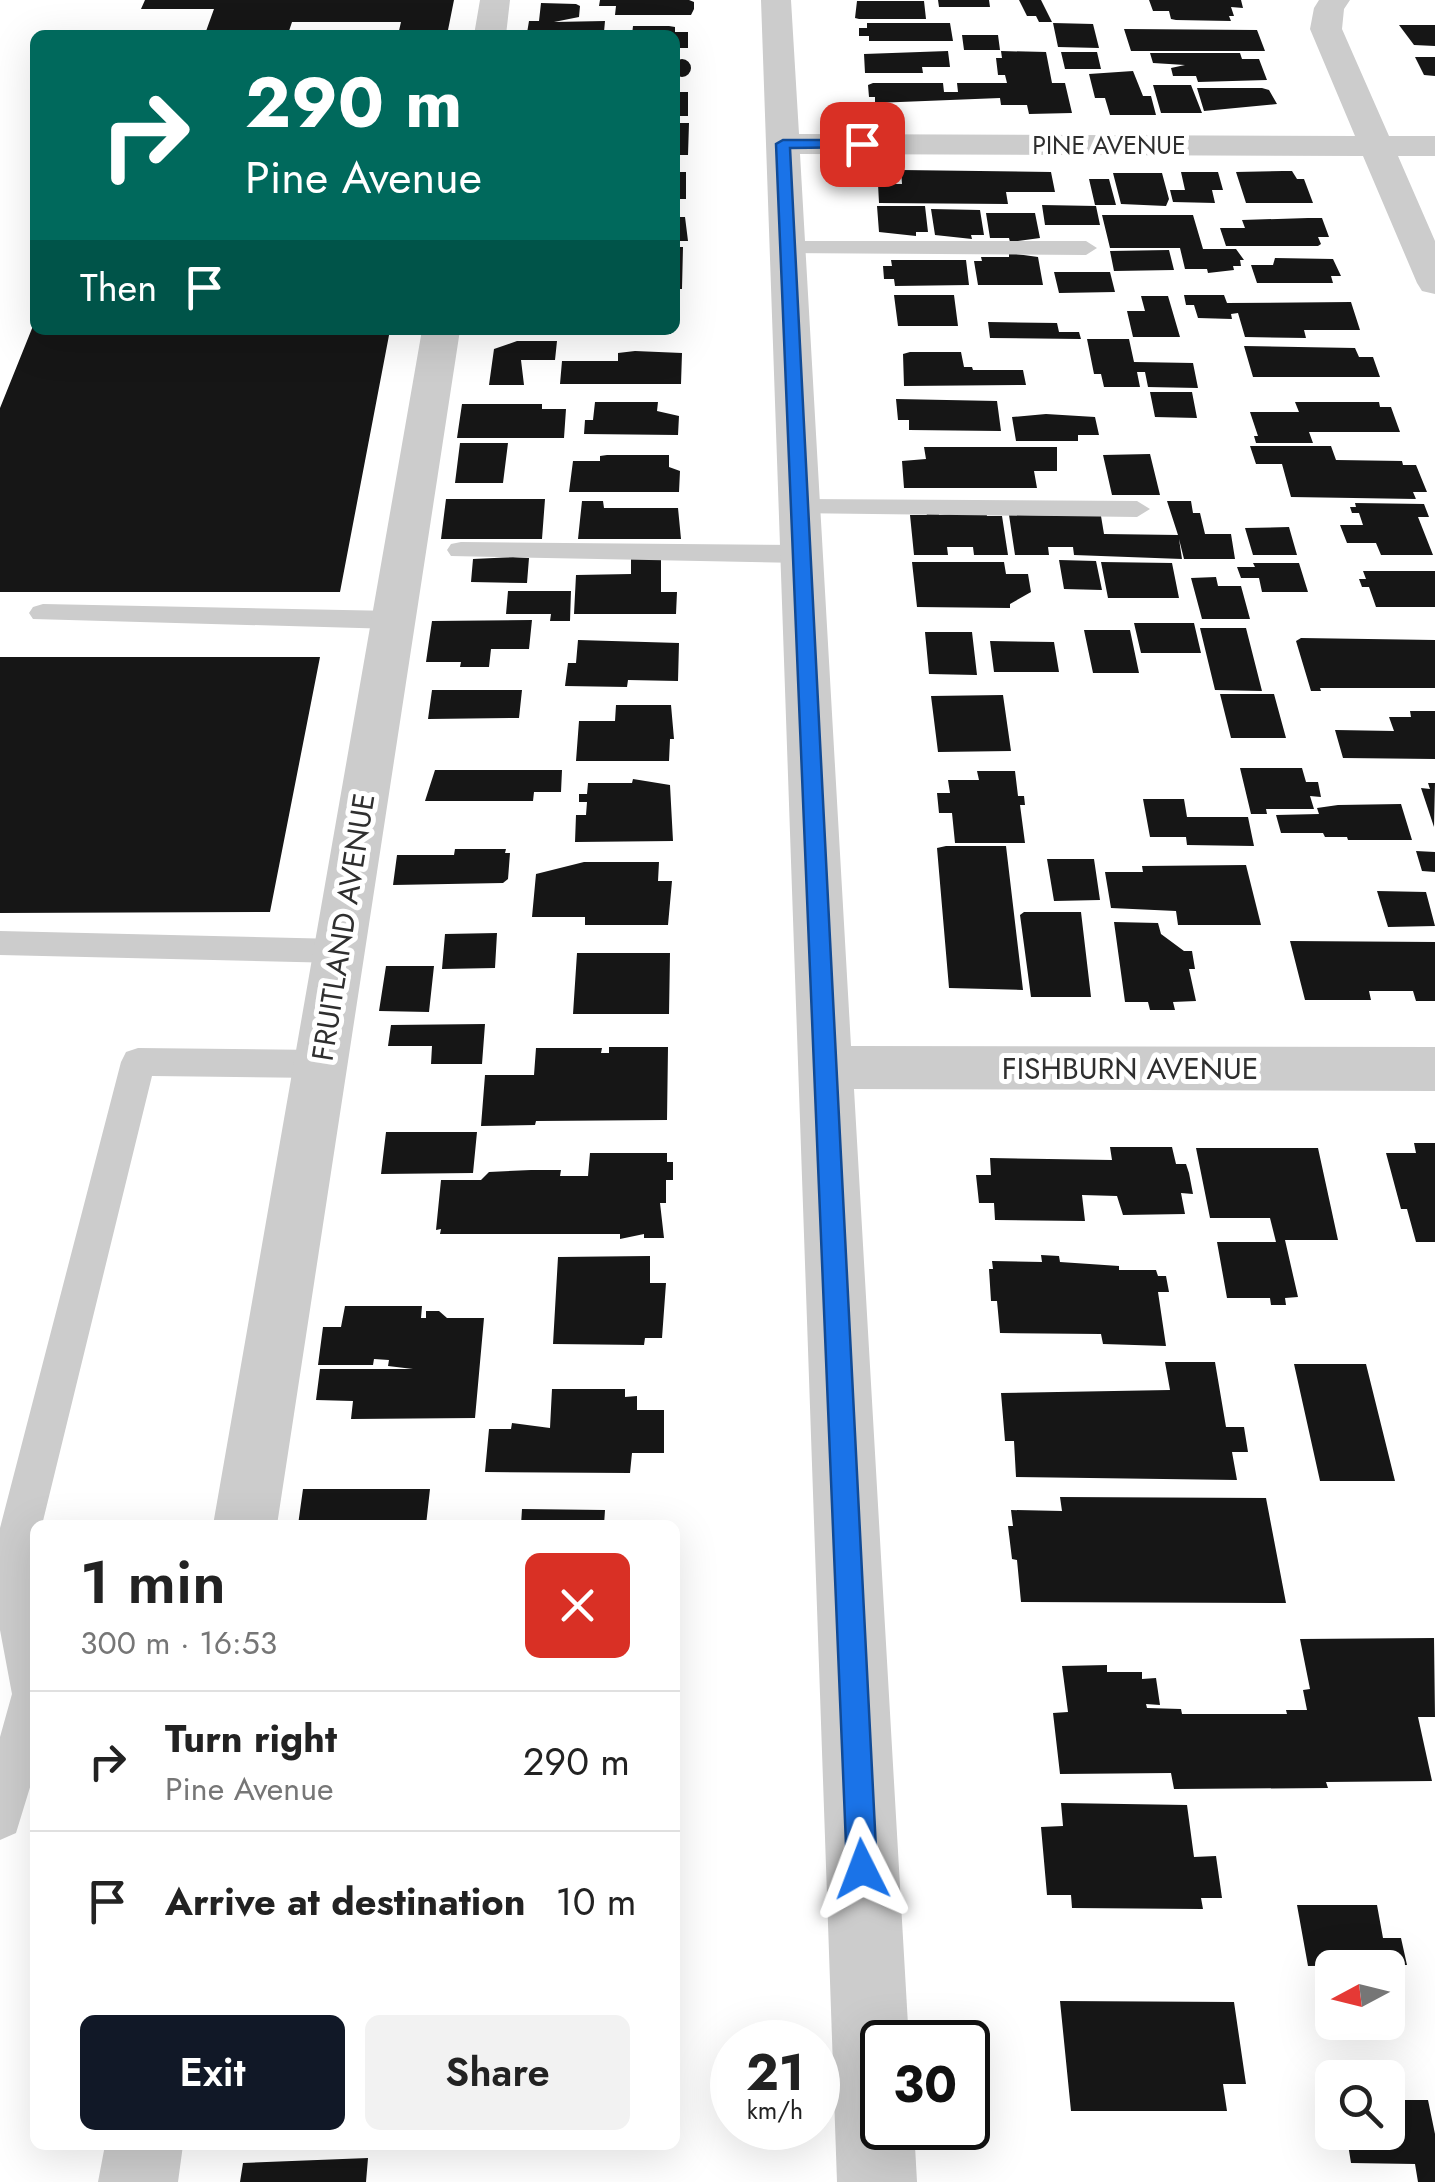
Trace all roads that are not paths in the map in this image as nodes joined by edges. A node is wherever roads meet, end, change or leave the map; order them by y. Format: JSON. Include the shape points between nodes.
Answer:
{"nodes":[{"id":1,"x":495,"y":0,"type":"edge"},
{"id":2,"x":776,"y":0,"type":"edge"},
{"id":3,"x":1335,"y":0,"type":"edge"},
{"id":4,"x":491,"y":30,"type":"edge"},
{"id":5,"x":783,"y":144,"type":"junction"},
{"id":6,"x":1376,"y":146,"type":"junction"},
{"id":7,"x":1435,"y":146,"type":"edge"},
{"id":8,"x":788,"y":248,"type":"junction"},
{"id":9,"x":1086,"y":248,"type":"dead end"},
{"id":10,"x":1435,"y":283,"type":"edge"},
{"id":11,"x":440,"y":335,"type":"edge"},
{"id":12,"x":1136,"y":509,"type":"dead end"},
{"id":13,"x":801,"y":530,"type":"junction"},
{"id":14,"x":461,"y":550,"type":"dead end"},
{"id":15,"x":43,"y":613,"type":"dead end"},
{"id":16,"x":394,"y":620,"type":"junction"},
{"id":17,"x":0,"y":943,"type":"edge"},
{"id":18,"x":339,"y":951,"type":"junction"},
{"id":19,"x":321,"y":1064,"type":"junction"},
{"id":20,"x":826,"y":1067,"type":"junction"},
{"id":21,"x":1435,"y":1069,"type":"edge"},
{"id":22,"x":247,"y":1520,"type":"edge"},
{"id":23,"x":30,"y":1672,"type":"edge"},
{"id":24,"x":30,"y":1707,"type":"edge"},
{"id":25,"x":0,"y":1818,"type":"edge"},
{"id":26,"x":143,"y":2150,"type":"edge"},
{"id":27,"x":138,"y":2182,"type":"edge"},
{"id":28,"x":877,"y":2182,"type":"edge"}],
"edges":[{"from":1,"to":4,"type":"street"},
{"from":2,"to":5,"type":"street"},
{"from":3,"to":6,"type":"street","via":[[1326,30]]},
{"from":5,"to":6,"type":"street","name":"PINE AVENUE"},
{"from":5,"to":8,"type":"street"},
{"from":6,"to":7,"type":"street","name":"PINE AVENUE"},
{"from":6,"to":10,"type":"street"},
{"from":8,"to":9,"type":"lane"},
{"from":8,"to":13,"type":"street"},
{"from":11,"to":16,"type":"street","name":"FRUITLAND AVENUE"},
{"from":12,"to":13,"type":"lane"},
{"from":13,"to":14,"type":"lane"},
{"from":13,"to":20,"type":"street"},
{"from":15,"to":16,"type":"lane"},
{"from":16,"to":18,"type":"street","name":"FRUITLAND AVENUE"},
{"from":17,"to":18,"type":"lane"},
{"from":18,"to":19,"type":"street","name":"FRUITLAND AVENUE"},
{"from":19,"to":22,"type":"street","name":"FRUITLAND AVENUE"},
{"from":19,"to":23,"type":"lane","via":[[138,1062],[10,1570]]},
{"from":20,"to":21,"type":"street","name":"FISHBURN AVENUE"},
{"from":20,"to":28,"type":"street"},
{"from":24,"to":25,"type":"lane"},
{"from":26,"to":27,"type":"street"}]}
